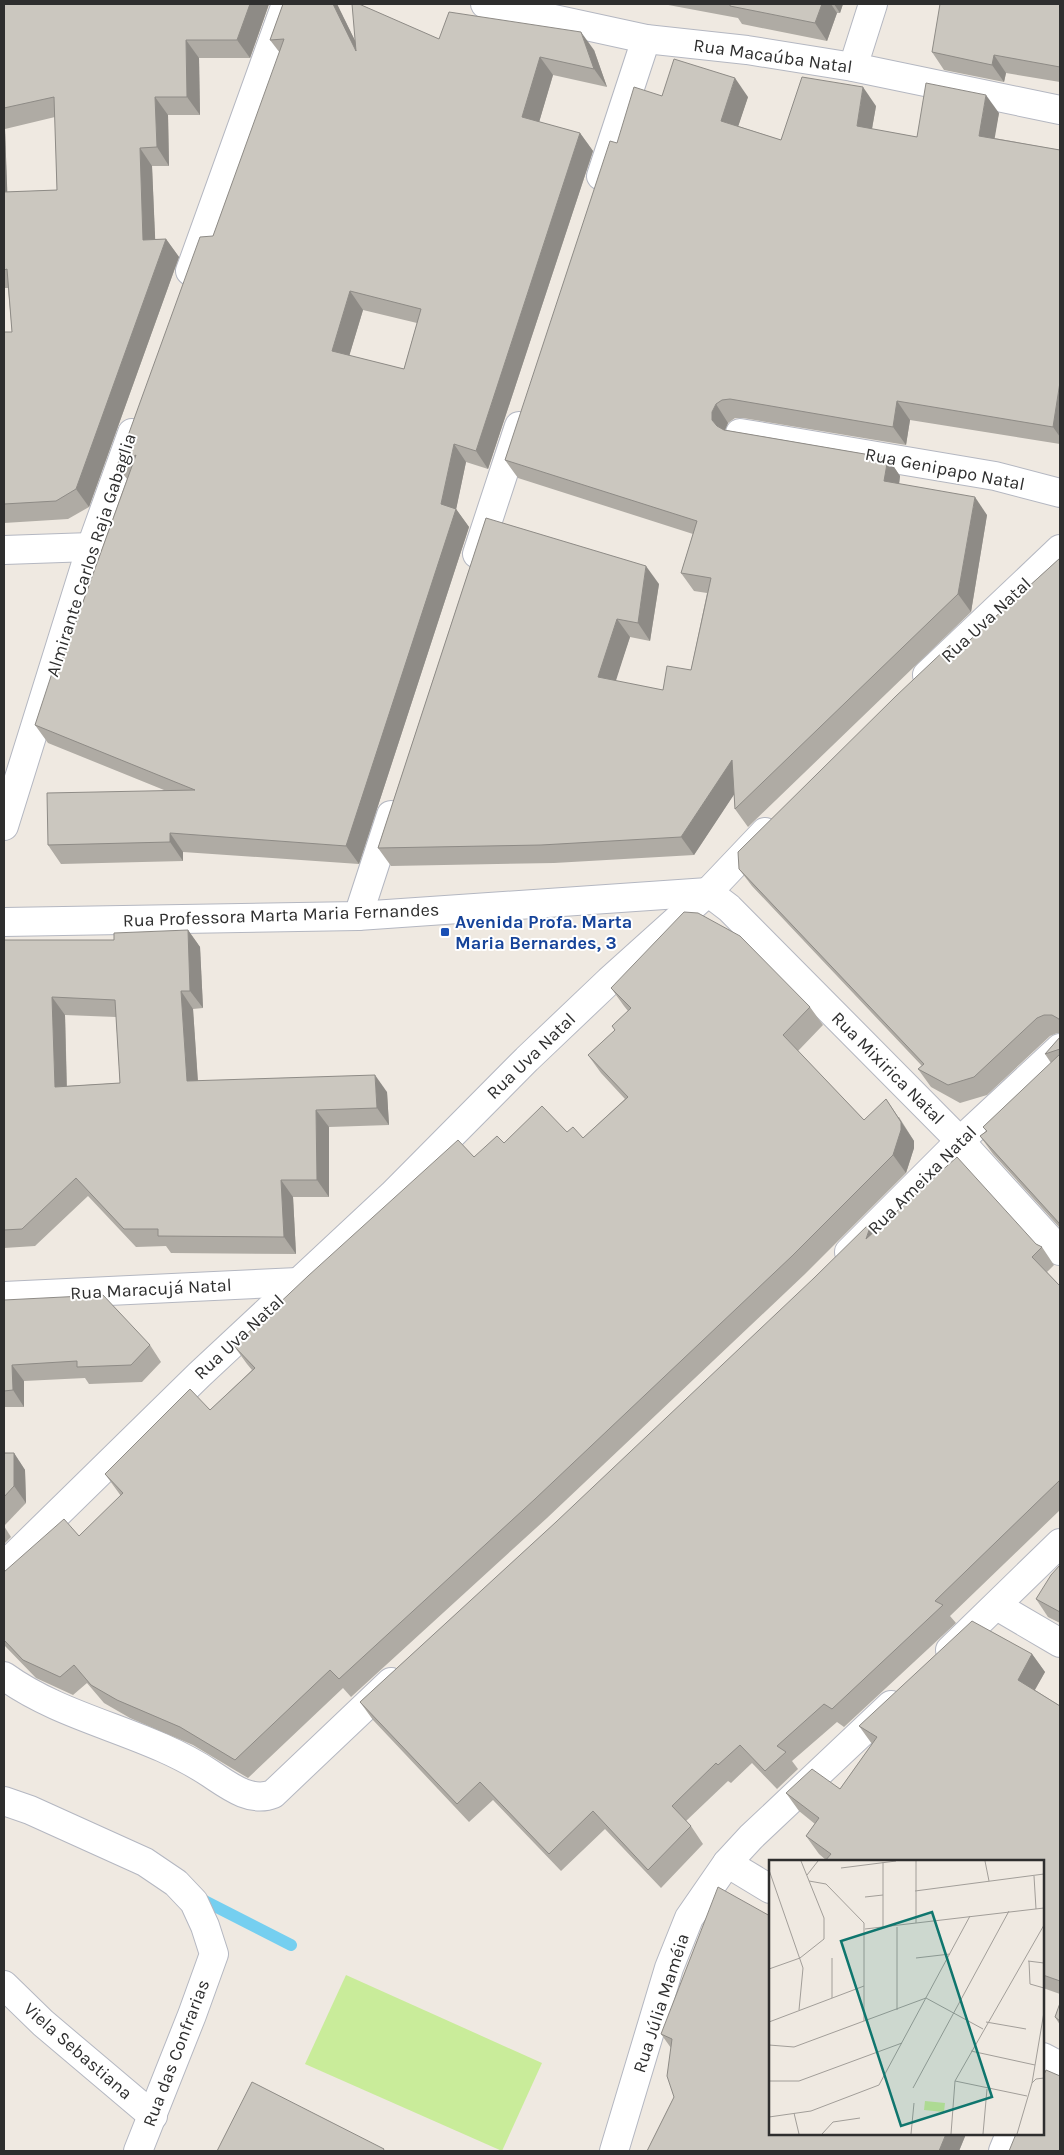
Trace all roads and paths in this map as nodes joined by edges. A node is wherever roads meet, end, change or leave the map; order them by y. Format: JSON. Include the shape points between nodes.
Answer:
{"nodes":[{"id":1,"x":286,"y":4,"type":"edge"},
{"id":2,"x":873,"y":4,"type":"edge"},
{"id":3,"x":493,"y":5,"type":"edge"},
{"id":4,"x":646,"y":39,"type":"junction"},
{"id":5,"x":853,"y":67,"type":"junction"},
{"id":6,"x":1060,"y":110,"type":"edge"},
{"id":7,"x":593,"y":200,"type":"edge"},
{"id":8,"x":182,"y":294,"type":"edge"},
{"id":9,"x":141,"y":406,"type":"edge"},
{"id":10,"x":525,"y":407,"type":"edge"},
{"id":11,"x":740,"y":432,"type":"edge"},
{"id":12,"x":1060,"y":493,"type":"edge"},
{"id":13,"x":91,"y":547,"type":"junction"},
{"id":14,"x":1060,"y":549,"type":"edge"},
{"id":15,"x":4,"y":550,"type":"edge"},
{"id":16,"x":469,"y":577,"type":"edge"},
{"id":17,"x":912,"y":690,"type":"edge"},
{"id":18,"x":398,"y":794,"type":"edge"},
{"id":19,"x":780,"y":818,"type":"edge"},
{"id":20,"x":4,"y":826,"type":"edge"},
{"id":21,"x":708,"y":892,"type":"junction"},
{"id":22,"x":358,"y":916,"type":"junction"},
{"id":23,"x":4,"y":922,"type":"edge"},
{"id":24,"x":1060,"y":1048,"type":"edge"},
{"id":25,"x":960,"y":1141,"type":"junction"},
{"id":26,"x":1060,"y":1251,"type":"edge"},
{"id":27,"x":829,"y":1272,"type":"edge"},
{"id":28,"x":298,"y":1282,"type":"junction"},
{"id":29,"x":4,"y":1296,"type":"edge"},
{"id":30,"x":1060,"y":1543,"type":"edge"},
{"id":31,"x":4,"y":1566,"type":"edge"},
{"id":32,"x":997,"y":1606,"type":"junction"},
{"id":33,"x":1060,"y":1643,"type":"edge"},
{"id":34,"x":932,"y":1667,"type":"edge"},
{"id":35,"x":407,"y":1668,"type":"edge"},
{"id":36,"x":4,"y":1676,"type":"edge"},
{"id":37,"x":910,"y":1687,"type":"edge"},
{"id":38,"x":4,"y":1802,"type":"edge"},
{"id":39,"x":727,"y":1863,"type":"junction"},
{"id":40,"x":769,"y":1889,"type":"edge"},
{"id":41,"x":4,"y":1985,"type":"edge"},
{"id":42,"x":1044,"y":2058,"type":"edge"},
{"id":43,"x":1060,"y":2066,"type":"edge"},
{"id":44,"x":152,"y":2116,"type":"junction"},
{"id":45,"x":1010,"y":2135,"type":"edge"},
{"id":46,"x":138,"y":2151,"type":"edge"},
{"id":47,"x":614,"y":2151,"type":"edge"},
{"id":48,"x":1003,"y":2151,"type":"edge"}],
"edges":[{"from":1,"to":8,"type":"street"},
{"from":2,"to":5,"type":"street"},
{"from":3,"to":4,"type":"street","name":"Rua Macaúba Natal"},
{"from":4,"to":5,"type":"street","name":"Rua Macaúba Natal","via":[[747,50]]},
{"from":4,"to":7,"type":"street"},
{"from":5,"to":6,"type":"street","name":"Rua Macaúba Natal"},
{"from":9,"to":13,"type":"street","name":"Almirante Carlos Raja Gabaglia"},
{"from":10,"to":16,"type":"street"},
{"from":11,"to":12,"type":"street","name":"Rua Genipapo Natal","via":[[995,476]]},
{"from":13,"to":15,"type":"street"},
{"from":13,"to":20,"type":"street","name":"Almirante Carlos Raja Gabaglia"},
{"from":14,"to":17,"type":"street","name":"Rua Uva Natal"},
{"from":18,"to":22,"type":"street"},
{"from":19,"to":21,"type":"street","name":"Rua Uva Natal"},
{"from":21,"to":22,"type":"street","name":"Rua Professora Marta Maria Fernandes"},
{"from":21,"to":25,"type":"street","name":"Rua Mixirica Natal","via":[[729,908]]},
{"from":21,"to":28,"type":"street","name":"Rua Uva Natal","via":[[609,981],[392,1196]]},
{"from":22,"to":23,"type":"street","name":"Rua Professora Marta Maria Fernandes"},
{"from":24,"to":25,"type":"street","name":"Rua Ameixa Natal"},
{"from":25,"to":26,"type":"street","name":"Rua Mixirica Natal"},
{"from":25,"to":27,"type":"street","name":"Rua Ameixa Natal"},
{"from":28,"to":29,"type":"street","name":"Rua Maracujá Natal"},
{"from":28,"to":31,"type":"street","name":"Rua Uva Natal"},
{"from":30,"to":32,"type":"street"},
{"from":32,"to":33,"type":"street"},
{"from":32,"to":34,"type":"street"},
{"from":35,"to":36,"type":"street","via":[[273,1794],[257,1798],[229,1786],[189,1759],[39,1698]]},
{"from":37,"to":39,"type":"street","name":"Rua Júlia Maméia","via":[[773,1814]]},
{"from":38,"to":44,"type":"street","name":"Rua das Confrarias","via":[[30,1810],[145,1862],[176,1883],[194,1902],[214,1954]]},
{"from":39,"to":40,"type":"street"},
{"from":39,"to":47,"type":"street","name":"Rua Júlia Maméia","via":[[689,1918],[669,1968]]},
{"from":41,"to":44,"type":"street","name":"Viela Sebastiana","via":[[43,2023]]},
{"from":42,"to":43,"type":"street"},
{"from":44,"to":46,"type":"street","name":"Rua das Confrarias"},
{"from":45,"to":48,"type":"street"}]}
